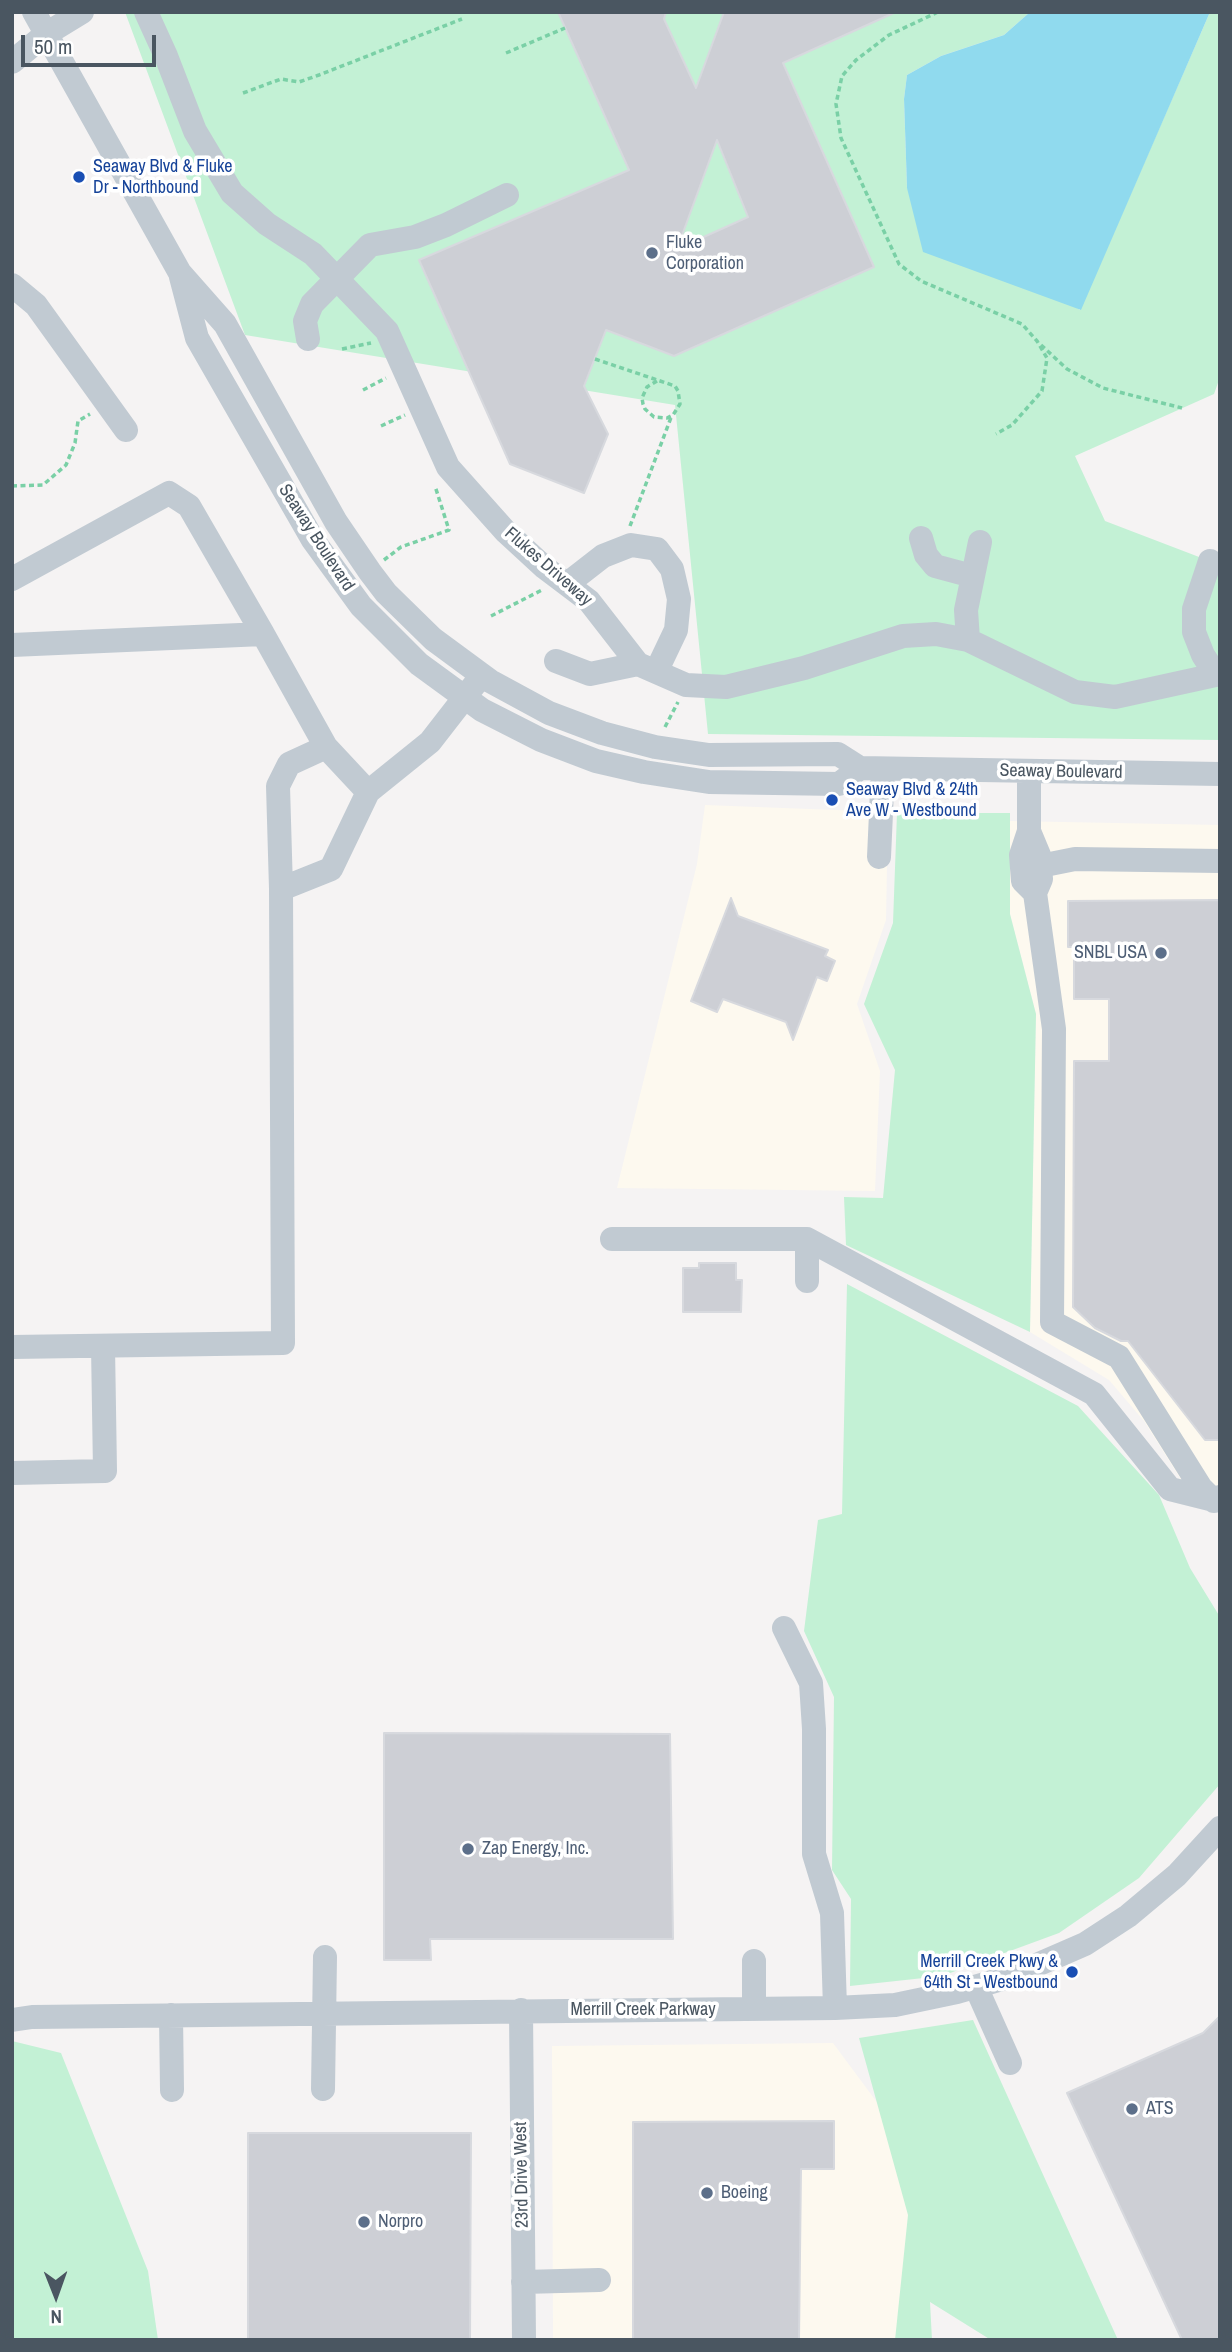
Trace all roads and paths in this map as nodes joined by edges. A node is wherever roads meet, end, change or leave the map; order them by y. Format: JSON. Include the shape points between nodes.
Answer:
{"nodes":[{"id":1,"x":34,"y":12,"type":"edge"},
{"id":2,"x":82,"y":12,"type":"edge"},
{"id":3,"x":146,"y":12,"type":"edge"},
{"id":4,"x":938,"y":12,"type":"edge"},
{"id":5,"x":462,"y":19,"type":"dead end"},
{"id":6,"x":565,"y":28,"type":"dead end"},
{"id":7,"x":46,"y":34,"type":"junction"},
{"id":8,"x":506,"y":53,"type":"dead end"},
{"id":9,"x":12,"y":62,"type":"edge"},
{"id":10,"x":243,"y":93,"type":"dead end"},
{"id":11,"x":507,"y":195,"type":"dead end"},
{"id":12,"x":180,"y":272,"type":"junction"},
{"id":13,"x":336,"y":277,"type":"junction"},
{"id":14,"x":12,"y":285,"type":"edge"},
{"id":15,"x":309,"y":339,"type":"dead end"},
{"id":16,"x":1037,"y":341,"type":"junction"},
{"id":17,"x":595,"y":359,"type":"dead end"},
{"id":18,"x":657,"y":381,"type":"junction"},
{"id":19,"x":106,"y":402,"type":"junction"},
{"id":20,"x":1182,"y":408,"type":"dead end"},
{"id":21,"x":673,"y":415,"type":"junction"},
{"id":22,"x":126,"y":430,"type":"dead end"},
{"id":23,"x":996,"y":434,"type":"dead end"},
{"id":24,"x":432,"y":477,"type":"dead end"},
{"id":25,"x":12,"y":486,"type":"edge"},
{"id":26,"x":921,"y":538,"type":"dead end"},
{"id":27,"x":980,"y":542,"type":"dead end"},
{"id":28,"x":631,"y":545,"type":"junction"},
{"id":29,"x":1210,"y":561,"type":"dead end"},
{"id":30,"x":370,"y":572,"type":"junction"},
{"id":31,"x":972,"y":576,"type":"junction"},
{"id":32,"x":12,"y":579,"type":"edge"},
{"id":33,"x":561,"y":580,"type":"junction"},
{"id":34,"x":491,"y":616,"type":"dead end"},
{"id":35,"x":263,"y":634,"type":"junction"},
{"id":36,"x":968,"y":640,"type":"junction"},
{"id":37,"x":12,"y":645,"type":"edge"},
{"id":38,"x":556,"y":661,"type":"dead end"},
{"id":39,"x":647,"y":668,"type":"junction"},
{"id":40,"x":1218,"y":674,"type":"edge"},
{"id":41,"x":482,"y":675,"type":"junction"},
{"id":42,"x":686,"y":685,"type":"junction"},
{"id":43,"x":465,"y":698,"type":"junction"},
{"id":44,"x":327,"y":747,"type":"junction"},
{"id":45,"x":655,"y":747,"type":"junction"},
{"id":46,"x":871,"y":769,"type":"junction"},
{"id":47,"x":1029,"y":771,"type":"junction"},
{"id":48,"x":1220,"y":774,"type":"edge"},
{"id":49,"x":368,"y":792,"type":"junction"},
{"id":50,"x":1029,"y":831,"type":"junction"},
{"id":51,"x":878,"y":857,"type":"dead end"},
{"id":52,"x":1220,"y":861,"type":"edge"},
{"id":53,"x":1040,"y":866,"type":"junction"},
{"id":54,"x":281,"y":889,"type":"junction"},
{"id":55,"x":1035,"y":893,"type":"junction"},
{"id":56,"x":612,"y":1239,"type":"dead end"},
{"id":57,"x":807,"y":1239,"type":"junction"},
{"id":58,"x":807,"y":1281,"type":"dead end"},
{"id":59,"x":103,"y":1346,"type":"junction"},
{"id":60,"x":12,"y":1347,"type":"edge"},
{"id":61,"x":12,"y":1473,"type":"edge"},
{"id":62,"x":1218,"y":1501,"type":"edge"},
{"id":63,"x":784,"y":1628,"type":"dead end"},
{"id":64,"x":1220,"y":1828,"type":"edge"},
{"id":65,"x":325,"y":1957,"type":"dead end"},
{"id":66,"x":754,"y":1961,"type":"dead end"},
{"id":67,"x":976,"y":1987,"type":"junction"},
{"id":68,"x":835,"y":2008,"type":"junction"},
{"id":69,"x":754,"y":2009,"type":"junction"},
{"id":70,"x":521,"y":2010,"type":"junction"},
{"id":71,"x":325,"y":2013,"type":"junction"},
{"id":72,"x":171,"y":2015,"type":"junction"},
{"id":73,"x":12,"y":2020,"type":"edge"},
{"id":74,"x":1010,"y":2063,"type":"dead end"},
{"id":75,"x":323,"y":2089,"type":"dead end"},
{"id":76,"x":172,"y":2090,"type":"dead end"},
{"id":77,"x":599,"y":2280,"type":"dead end"},
{"id":78,"x":523,"y":2282,"type":"junction"},
{"id":79,"x":524,"y":2340,"type":"edge"}],
"edges":[{"from":1,"to":7,"type":"street","name":"Seaway Boulevard"},
{"from":2,"to":7,"type":"street"},
{"from":3,"to":13,"type":"street","name":"Flukes Driveway","via":[[195,131],[232,193]]},
{"from":4,"to":16,"type":"path","via":[[889,35],[842,76],[836,104],[841,138],[899,264],[921,281],[1023,324]]},
{"from":5,"to":10,"type":"path","via":[[299,82],[281,79]]},
{"from":6,"to":8,"type":"path"},
{"from":7,"to":9,"type":"street"},
{"from":7,"to":12,"type":"street","name":"Seaway Boulevard"},
{"from":11,"to":13,"type":"street","via":[[415,237],[370,245]]},
{"from":12,"to":30,"type":"street","name":"Seaway Boulevard","via":[[225,324],[336,522]]},
{"from":12,"to":43,"type":"street","name":"Seaway Boulevard","via":[[197,338],[313,540],[361,606],[419,664]]},
{"from":13,"to":15,"type":"street","via":[[312,304],[305,321]]},
{"from":13,"to":33,"type":"street","name":"Flukes Driveway","via":[[387,331],[448,467],[506,532]]},
{"from":14,"to":19,"type":"street","via":[[36,306]]},
{"from":16,"to":20,"type":"path","via":[[1067,369],[1103,388]]},
{"from":16,"to":23,"type":"path","via":[[1046,358],[1042,391],[1012,425]]},
{"from":17,"to":18,"type":"path"},
{"from":18,"to":21,"type":"path","via":[[669,382],[678,391],[680,404]]},
{"from":18,"to":21,"type":"path","via":[[644,392],[645,409],[660,419]]},
{"from":19,"to":22,"type":"street"},
{"from":19,"to":25,"type":"path","via":[[78,421],[66,465],[43,485]]},
{"from":21,"to":28,"type":"path","via":[[628,530]]},
{"from":24,"to":30,"type":"path","via":[[449,530],[401,547]]},
{"from":26,"to":31,"type":"street","via":[[935,566]]},
{"from":27,"to":31,"type":"street"},
{"from":28,"to":33,"type":"street"},
{"from":28,"to":39,"type":"street","via":[[657,549],[672,569],[679,598],[676,630]]},
{"from":29,"to":40,"type":"street","via":[[1194,608],[1194,632],[1203,655]]},
{"from":30,"to":41,"type":"street","name":"Seaway Boulevard","via":[[433,639]]},
{"from":31,"to":36,"type":"street","via":[[966,610]]},
{"from":32,"to":35,"type":"street","via":[[169,493],[189,506]]},
{"from":33,"to":34,"type":"path"},
{"from":33,"to":39,"type":"street","name":"Flukes Driveway","via":[[589,601]]},
{"from":35,"to":37,"type":"street"},
{"from":35,"to":44,"type":"street"},
{"from":36,"to":40,"type":"street","name":"Flukes Driveway","via":[[1075,692],[1115,697]]},
{"from":36,"to":42,"type":"street","name":"Flukes Driveway","via":[[936,634],[903,636],[726,687]]},
{"from":38,"to":39,"type":"street","via":[[590,674]]},
{"from":39,"to":42,"type":"street","name":"Flukes Driveway"},
{"from":41,"to":43,"type":"street"},
{"from":41,"to":45,"type":"street","name":"Seaway Boulevard","via":[[549,713]]},
{"from":42,"to":45,"type":"path"},
{"from":43,"to":46,"type":"street","name":"Seaway Boulevard","via":[[541,740],[596,761],[644,772],[709,782],[839,784]]},
{"from":43,"to":49,"type":"street","via":[[430,742]]},
{"from":44,"to":49,"type":"street"},
{"from":44,"to":54,"type":"street","via":[[289,764],[278,786]]},
{"from":45,"to":46,"type":"street","name":"Seaway Boulevard","via":[[709,755],[838,754]]},
{"from":46,"to":47,"type":"street","name":"Seaway Boulevard"},
{"from":46,"to":51,"type":"street"},
{"from":47,"to":48,"type":"street","name":"Seaway Boulevard"},
{"from":47,"to":50,"type":"street"},
{"from":49,"to":54,"type":"street","via":[[331,869]]},
{"from":50,"to":53,"type":"street"},
{"from":50,"to":55,"type":"street","via":[[1021,855],[1023,881]]},
{"from":52,"to":53,"type":"street","via":[[1074,859]]},
{"from":53,"to":55,"type":"street"},
{"from":54,"to":59,"type":"street","via":[[283,1343]]},
{"from":55,"to":62,"type":"street","via":[[1054,1029],[1052,1322],[1119,1357],[1201,1488]]},
{"from":56,"to":57,"type":"street"},
{"from":57,"to":58,"type":"street"},
{"from":57,"to":62,"type":"street","via":[[1094,1394],[1170,1489]]},
{"from":59,"to":60,"type":"street"},
{"from":59,"to":61,"type":"street","via":[[105,1472]]},
{"from":63,"to":68,"type":"street","via":[[811,1683],[814,1854],[832,1913]]},
{"from":64,"to":67,"type":"street","name":"Merrill Creek Parkway","via":[[1177,1875],[1128,1916],[1084,1944]]},
{"from":65,"to":71,"type":"street"},
{"from":66,"to":69,"type":"street"},
{"from":67,"to":68,"type":"street","name":"Merrill Creek Parkway","via":[[895,2005]]},
{"from":67,"to":74,"type":"street"},
{"from":68,"to":69,"type":"street","name":"Merrill Creek Parkway"},
{"from":69,"to":70,"type":"street","name":"Merrill Creek Parkway"},
{"from":70,"to":71,"type":"street","name":"Merrill Creek Parkway"},
{"from":70,"to":78,"type":"street","name":"23rd Drive West"},
{"from":71,"to":72,"type":"street","name":"Merrill Creek Parkway"},
{"from":71,"to":75,"type":"street"},
{"from":72,"to":73,"type":"street","name":"Merrill Creek Parkway"},
{"from":72,"to":76,"type":"street"},
{"from":77,"to":78,"type":"street"},
{"from":78,"to":79,"type":"street","name":"23rd Drive West"}]}
